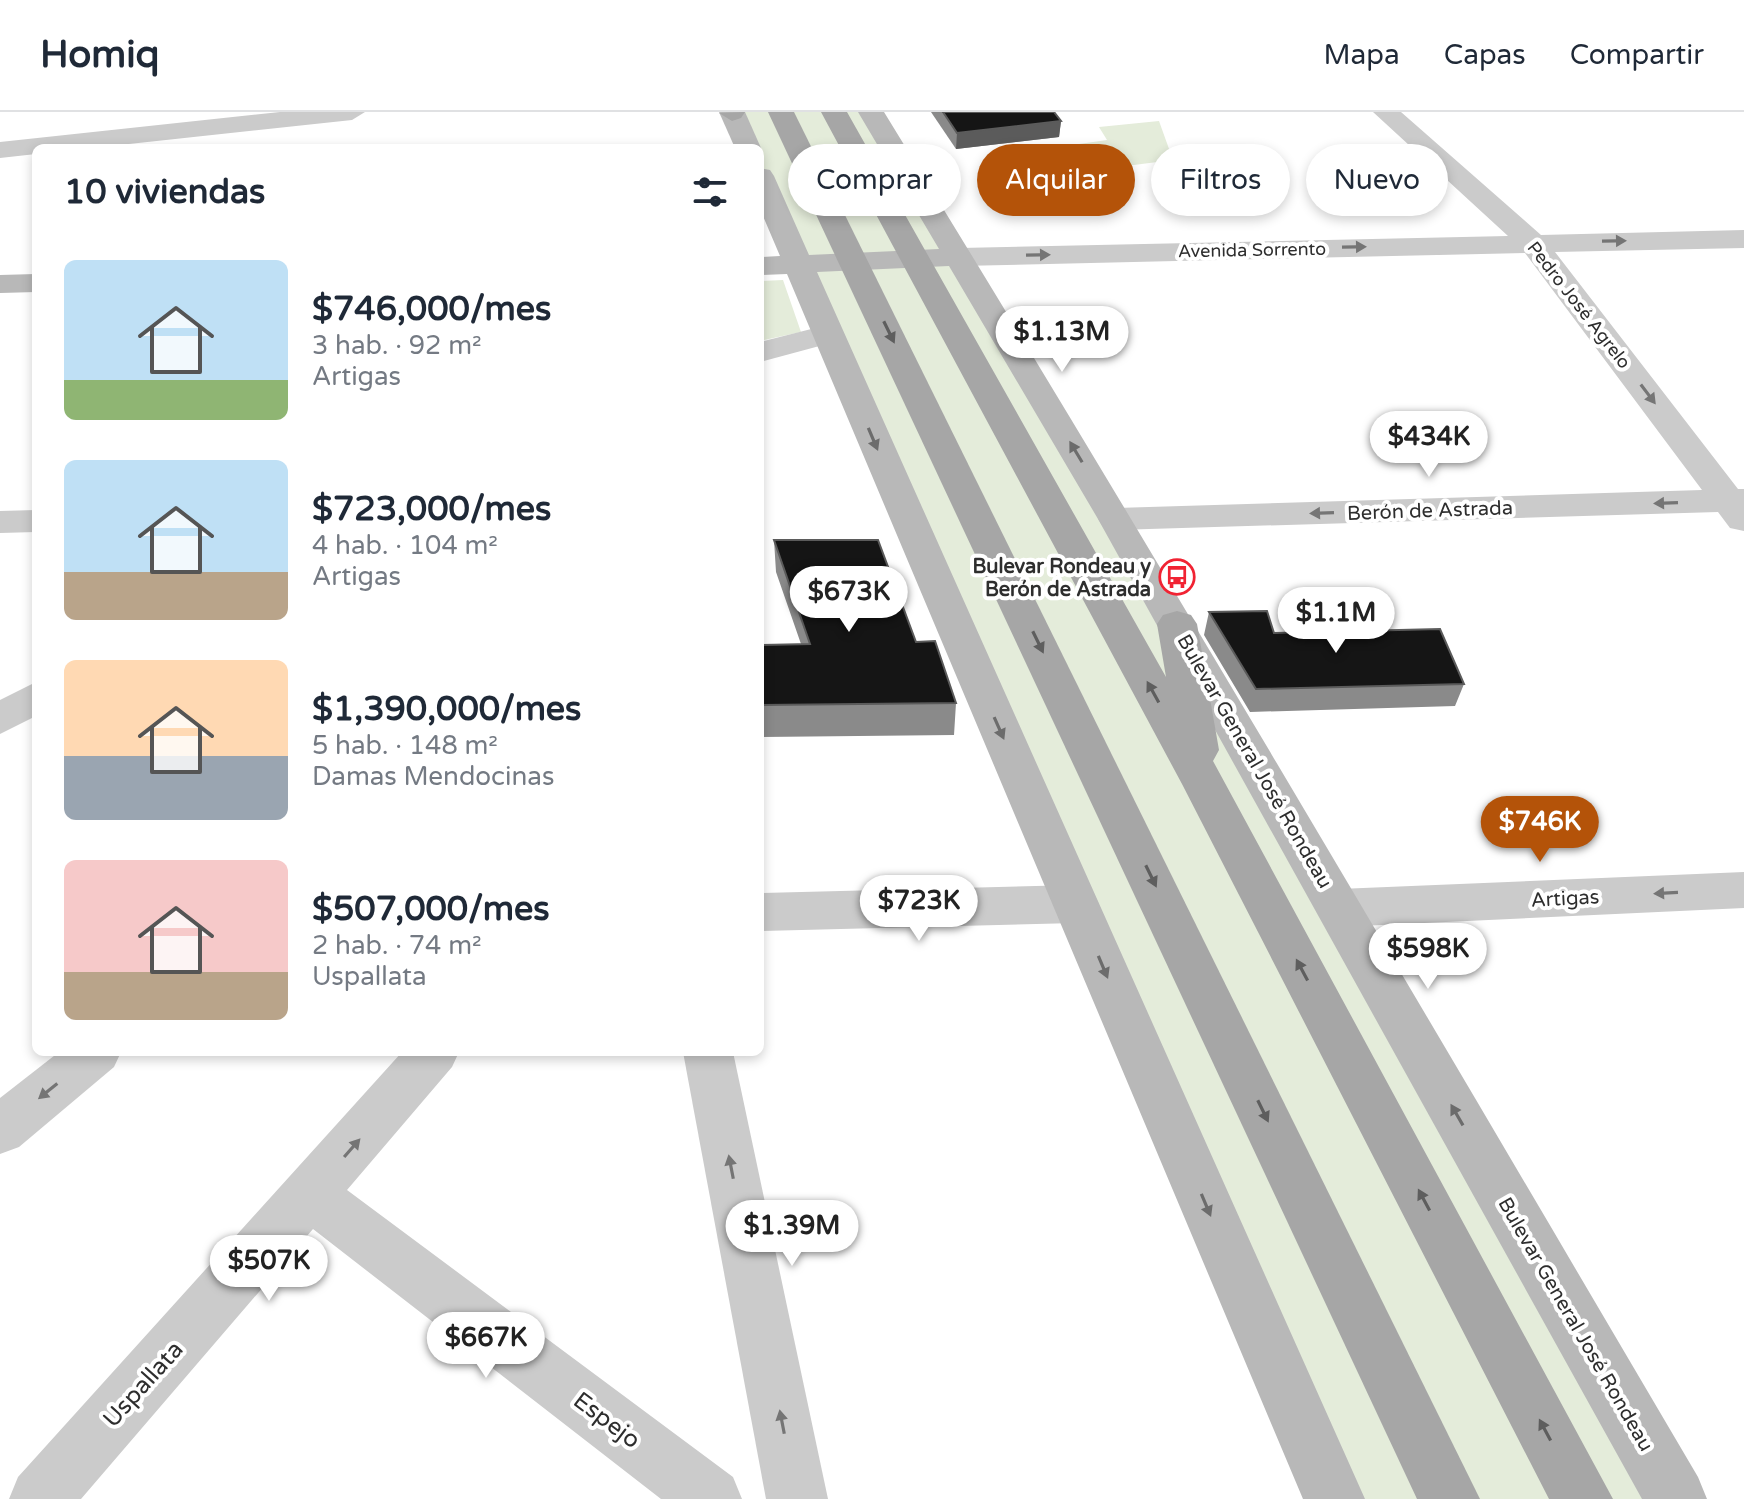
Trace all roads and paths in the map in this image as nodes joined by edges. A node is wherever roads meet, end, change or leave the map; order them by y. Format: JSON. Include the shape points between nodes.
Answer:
{"nodes":[{"id":1,"x":352,"y":112,"type":"edge"},
{"id":2,"x":732,"y":112,"type":"edge"},
{"id":3,"x":781,"y":112,"type":"edge"},
{"id":4,"x":834,"y":112,"type":"edge"},
{"id":5,"x":871,"y":112,"type":"edge"},
{"id":6,"x":1386,"y":112,"type":"edge"},
{"id":7,"x":218,"y":129,"type":"edge"},
{"id":8,"x":62,"y":144,"type":"edge"},
{"id":9,"x":746,"y":144,"type":"edge"},
{"id":10,"x":32,"y":147,"type":"edge"},
{"id":11,"x":0,"y":150,"type":"edge"},
{"id":12,"x":764,"y":195,"type":"edge"},
{"id":13,"x":1744,"y":239,"type":"edge"},
{"id":14,"x":1533,"y":243,"type":"junction"},
{"id":15,"x":960,"y":257,"type":"junction"},
{"id":16,"x":913,"y":259,"type":"junction"},
{"id":17,"x":855,"y":262,"type":"junction"},
{"id":18,"x":779,"y":265,"type":"edge"},
{"id":19,"x":32,"y":283,"type":"edge"},
{"id":20,"x":0,"y":284,"type":"edge"},
{"id":21,"x":827,"y":334,"type":"junction"},
{"id":22,"x":764,"y":351,"type":"edge"},
{"id":23,"x":1739,"y":508,"type":"edge"},
{"id":24,"x":1116,"y":519,"type":"junction"},
{"id":25,"x":32,"y":521,"type":"edge"},
{"id":26,"x":0,"y":522,"type":"edge"},
{"id":27,"x":1177,"y":624,"type":"junction"},
{"id":28,"x":32,"y":699,"type":"edge"},
{"id":29,"x":0,"y":719,"type":"edge"},
{"id":30,"x":1204,"y":784,"type":"junction"},
{"id":31,"x":1744,"y":890,"type":"edge"},
{"id":32,"x":1076,"y":904,"type":"junction"},
{"id":33,"x":1339,"y":908,"type":"junction"},
{"id":34,"x":764,"y":912,"type":"edge"},
{"id":35,"x":91,"y":1056,"type":"edge"},
{"id":36,"x":431,"y":1056,"type":"edge"},
{"id":37,"x":709,"y":1056,"type":"edge"},
{"id":38,"x":0,"y":1130,"type":"edge"},
{"id":39,"x":311,"y":1195,"type":"junction"},
{"id":40,"x":40,"y":1499,"type":"edge"},
{"id":41,"x":711,"y":1499,"type":"edge"},
{"id":42,"x":797,"y":1499,"type":"edge"},
{"id":43,"x":1334,"y":1499,"type":"edge"},
{"id":44,"x":1449,"y":1499,"type":"edge"},
{"id":45,"x":1582,"y":1499,"type":"edge"},
{"id":46,"x":1676,"y":1499,"type":"edge"}],
"edges":[{"from":1,"to":7,"type":"street"},
{"from":2,"to":9,"type":"main road"},
{"from":3,"to":17,"type":"main road"},
{"from":4,"to":16,"type":"main road"},
{"from":5,"to":15,"type":"main road","name":"Bulevar General José Rondeau"},
{"from":6,"to":14,"type":"street","name":"Pedro José Agrelo"},
{"from":7,"to":8,"type":"street"},
{"from":10,"to":11,"type":"street"},
{"from":12,"to":18,"type":"main road"},
{"from":14,"to":13,"type":"street","name":"Avenida Sorrento","one_way":true},
{"from":15,"to":14,"type":"street","name":"Avenida Sorrento","one_way":true},
{"from":14,"to":23,"type":"street","name":"Pedro José Agrelo","one_way":true},
{"from":15,"to":16,"type":"main road","name":"Avenida Sorrento"},
{"from":24,"to":15,"type":"main road","name":"Bulevar General José Rondeau","one_way":true},
{"from":16,"to":17,"type":"main road","name":"Avenida Sorrento"},
{"from":30,"to":16,"type":"main road","one_way":true},
{"from":17,"to":18,"type":"main road","name":"Avenida Sorrento"},
{"from":17,"to":44,"type":"main road","one_way":true},
{"from":18,"to":21,"type":"main road"},
{"from":19,"to":20,"type":"main road"},
{"from":21,"to":22,"type":"street"},
{"from":21,"to":32,"type":"main road","one_way":true},
{"from":23,"to":24,"type":"street","name":"Berón de Astrada","one_way":true},
{"from":24,"to":27,"type":"main road","name":"Bulevar General José Rondeau"},
{"from":25,"to":26,"type":"street"},
{"from":27,"to":30,"type":"main road"},
{"from":27,"to":33,"type":"main road","name":"Bulevar General José Rondeau"},
{"from":28,"to":29,"type":"street"},
{"from":45,"to":30,"type":"main road","one_way":true},
{"from":31,"to":33,"type":"street","name":"Artigas","one_way":true},
{"from":32,"to":34,"type":"street"},
{"from":32,"to":43,"type":"main road","one_way":true},
{"from":46,"to":33,"type":"main road","name":"Bulevar General José Rondeau","one_way":true},
{"from":35,"to":38,"type":"street","one_way":true},
{"from":39,"to":36,"type":"street","name":"Uspallata","one_way":true},
{"from":42,"to":37,"type":"street","one_way":true},
{"from":39,"to":40,"type":"street","name":"Uspallata"},
{"from":39,"to":41,"type":"street","name":"Espejo"}]}
